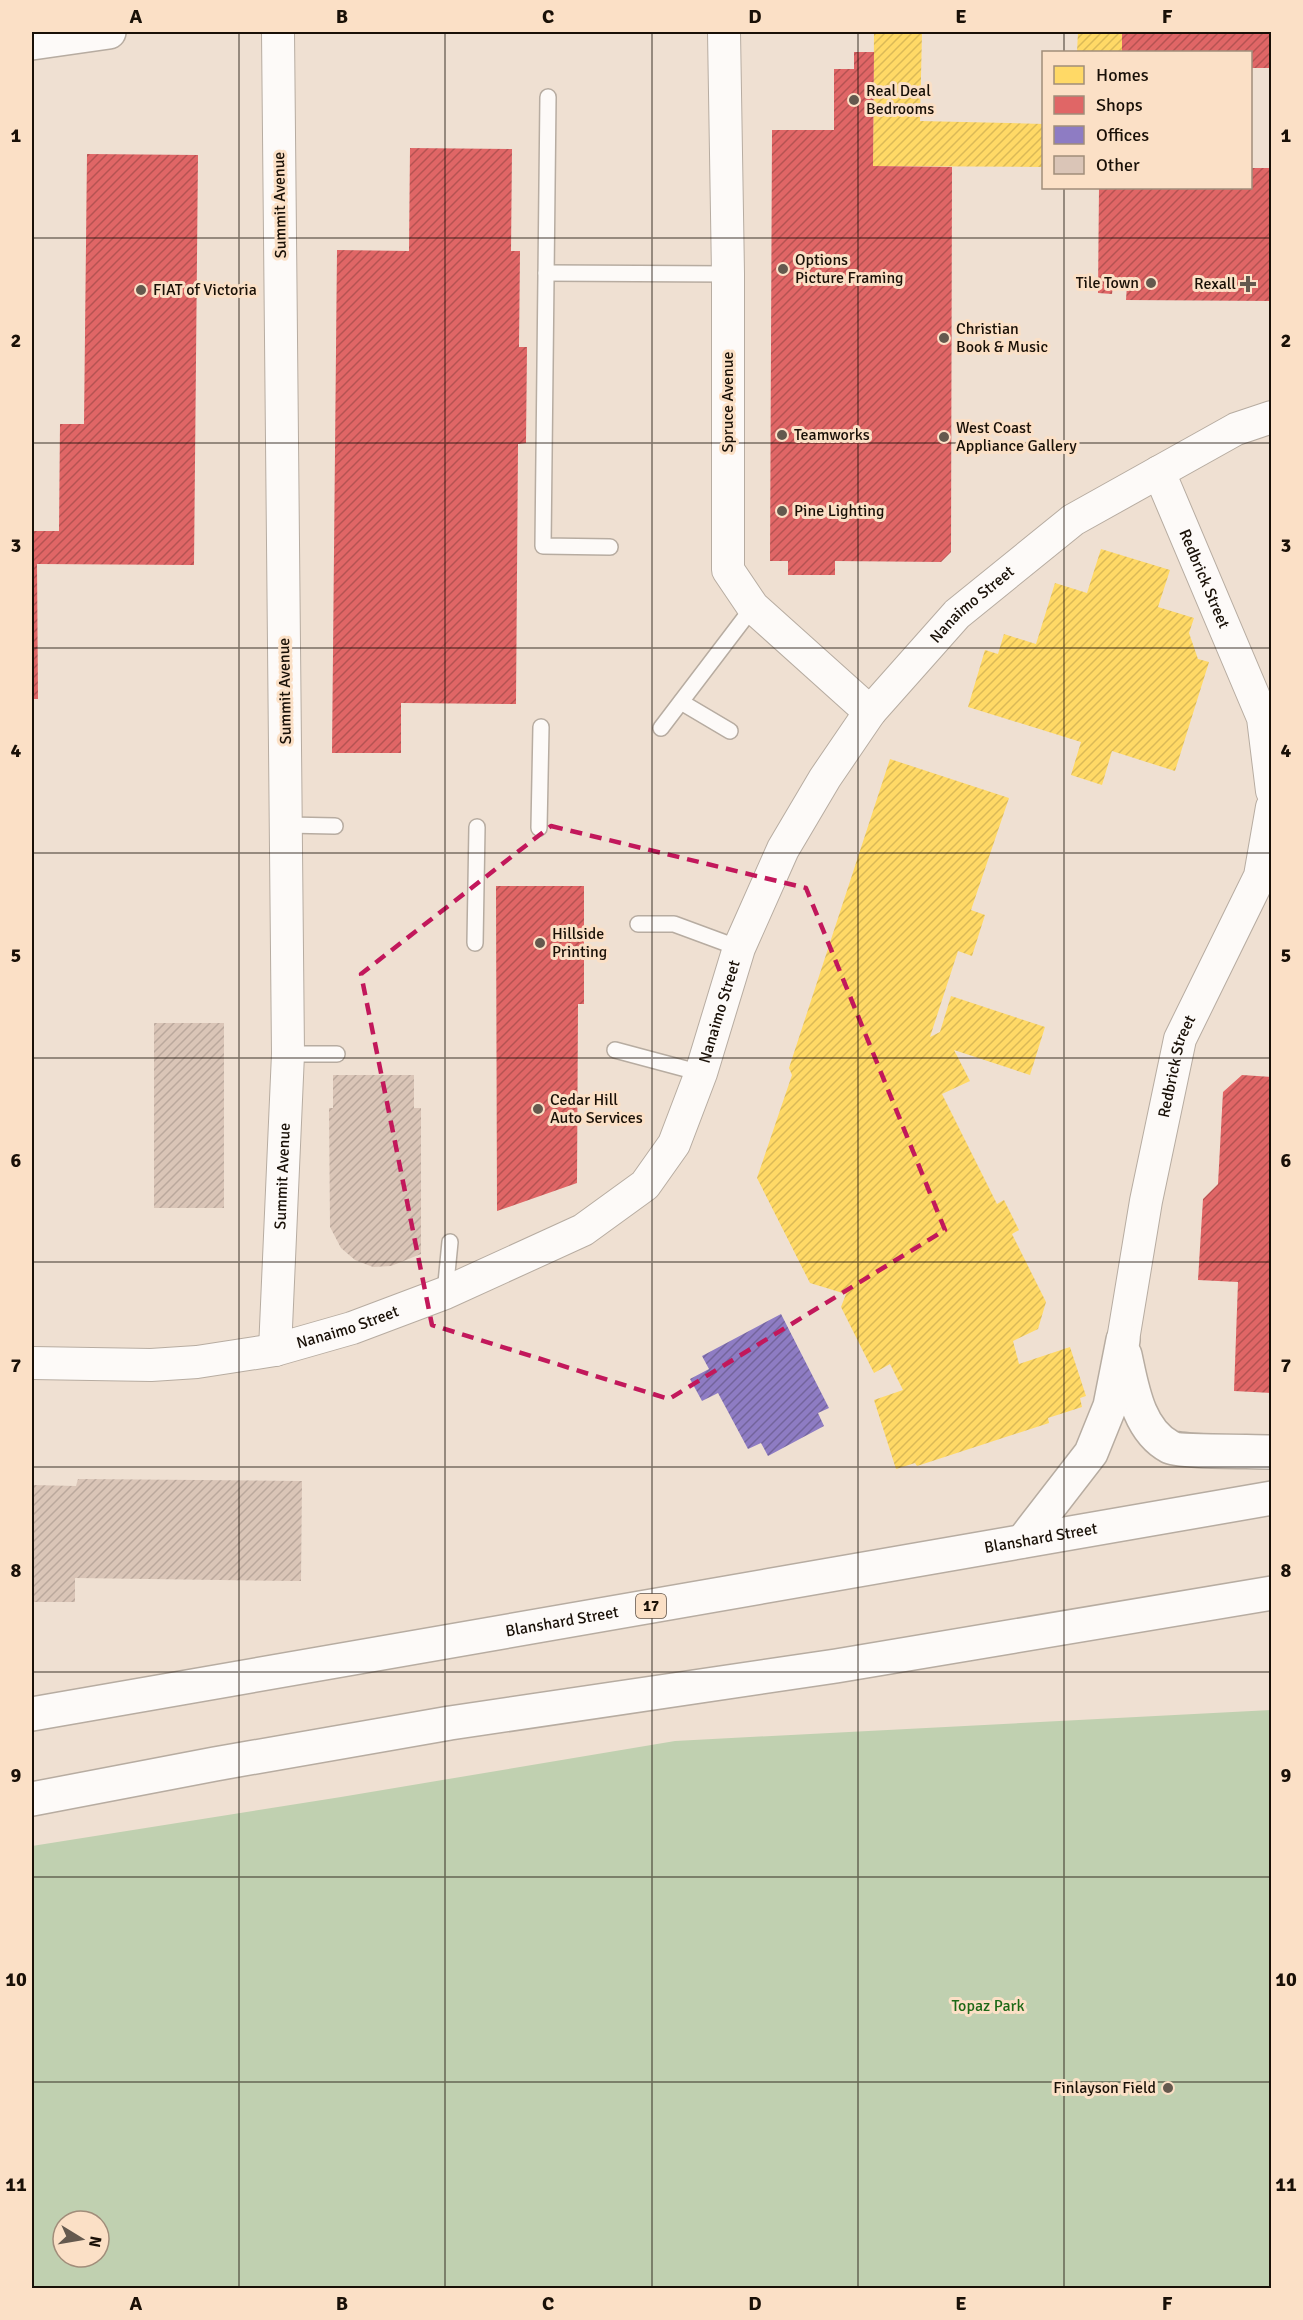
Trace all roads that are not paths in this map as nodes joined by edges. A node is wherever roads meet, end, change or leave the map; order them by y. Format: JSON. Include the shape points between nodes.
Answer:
{"nodes":[{"id":1,"x":109,"y":32,"type":"edge"},
{"id":2,"x":278,"y":32,"type":"edge"},
{"id":3,"x":724,"y":32,"type":"edge"},
{"id":4,"x":32,"y":44,"type":"edge"},
{"id":5,"x":548,"y":96,"type":"dead end"},
{"id":6,"x":546,"y":273,"type":"junction"},
{"id":7,"x":728,"y":274,"type":"junction"},
{"id":8,"x":1272,"y":417,"type":"edge"},
{"id":9,"x":1159,"y":472,"type":"junction"},
{"id":10,"x":610,"y":547,"type":"dead end"},
{"id":11,"x":753,"y":608,"type":"junction"},
{"id":12,"x":681,"y":702,"type":"junction"},
{"id":13,"x":870,"y":712,"type":"junction"},
{"id":14,"x":541,"y":727,"type":"dead end"},
{"id":15,"x":661,"y":728,"type":"dead end"},
{"id":16,"x":730,"y":731,"type":"dead end"},
{"id":17,"x":1272,"y":791,"type":"edge"},
{"id":18,"x":1272,"y":807,"type":"edge"},
{"id":19,"x":287,"y":825,"type":"junction"},
{"id":20,"x":335,"y":826,"type":"dead end"},
{"id":21,"x":477,"y":827,"type":"dead end"},
{"id":22,"x":539,"y":828,"type":"dead end"},
{"id":23,"x":638,"y":924,"type":"dead end"},
{"id":24,"x":476,"y":943,"type":"dead end"},
{"id":25,"x":739,"y":948,"type":"junction"},
{"id":26,"x":615,"y":1050,"type":"dead end"},
{"id":27,"x":288,"y":1054,"type":"junction"},
{"id":28,"x":337,"y":1054,"type":"dead end"},
{"id":29,"x":701,"y":1073,"type":"junction"},
{"id":30,"x":450,"y":1242,"type":"dead end"},
{"id":31,"x":445,"y":1293,"type":"junction"},
{"id":32,"x":1122,"y":1340,"type":"junction"},
{"id":33,"x":275,"y":1350,"type":"junction"},
{"id":34,"x":32,"y":1363,"type":"edge"},
{"id":35,"x":1272,"y":1452,"type":"edge"},
{"id":36,"x":1272,"y":1498,"type":"edge"},
{"id":37,"x":1023,"y":1541,"type":"junction"},
{"id":38,"x":1272,"y":1593,"type":"edge"},
{"id":39,"x":32,"y":1714,"type":"edge"},
{"id":40,"x":32,"y":1799,"type":"edge"}],
"edges":[{"from":1,"to":4,"type":"main road"},
{"from":2,"to":19,"type":"street","name":"Summit Avenue"},
{"from":3,"to":7,"type":"street","name":"Spruce Avenue"},
{"from":5,"to":6,"type":"lane"},
{"from":6,"to":7,"type":"lane"},
{"from":6,"to":10,"type":"lane","via":[[543,546]]},
{"from":7,"to":11,"type":"street","name":"Spruce Avenue","via":[[728,570]]},
{"from":8,"to":9,"type":"street","name":"Nanaimo Street","via":[[1236,429]]},
{"from":9,"to":13,"type":"street","name":"Nanaimo Street","via":[[1073,520],[957,614]]},
{"from":9,"to":17,"type":"street","name":"Redbrick Street","via":[[1263,718]]},
{"from":11,"to":12,"type":"lane"},
{"from":11,"to":13,"type":"street","name":"Spruce Avenue"},
{"from":12,"to":15,"type":"lane"},
{"from":12,"to":16,"type":"lane"},
{"from":13,"to":25,"type":"street","name":"Nanaimo Street","via":[[783,849]]},
{"from":14,"to":22,"type":"lane"},
{"from":18,"to":32,"type":"street","name":"Redbrick Street","via":[[1260,876],[1180,1039]]},
{"from":19,"to":20,"type":"lane"},
{"from":19,"to":27,"type":"street","name":"Summit Avenue"},
{"from":21,"to":24,"type":"lane"},
{"from":23,"to":25,"type":"lane","via":[[674,924]]},
{"from":25,"to":29,"type":"street","name":"Nanaimo Street"},
{"from":26,"to":29,"type":"lane"},
{"from":27,"to":28,"type":"lane"},
{"from":27,"to":33,"type":"street","name":"Summit Avenue"},
{"from":29,"to":31,"type":"street","name":"Nanaimo Street","via":[[674,1144],[645,1185],[583,1230]]},
{"from":30,"to":31,"type":"lane"},
{"from":31,"to":33,"type":"street","name":"Nanaimo Street","via":[[352,1328]]},
{"from":32,"to":35,"type":"main road","via":[[1132,1391],[1149,1429],[1172,1448]]},
{"from":32,"to":37,"type":"main road","via":[[1110,1406],[1091,1453]]},
{"from":33,"to":34,"type":"street","name":"Nanaimo Street","via":[[151,1365]]},
{"from":36,"to":37,"type":"main road","name":"Blanshard Street","number":"17"},
{"from":37,"to":39,"type":"main road","name":"Blanshard Street","number":"17"},
{"from":38,"to":40,"type":"main road","via":[[836,1666],[450,1723]]}]}
